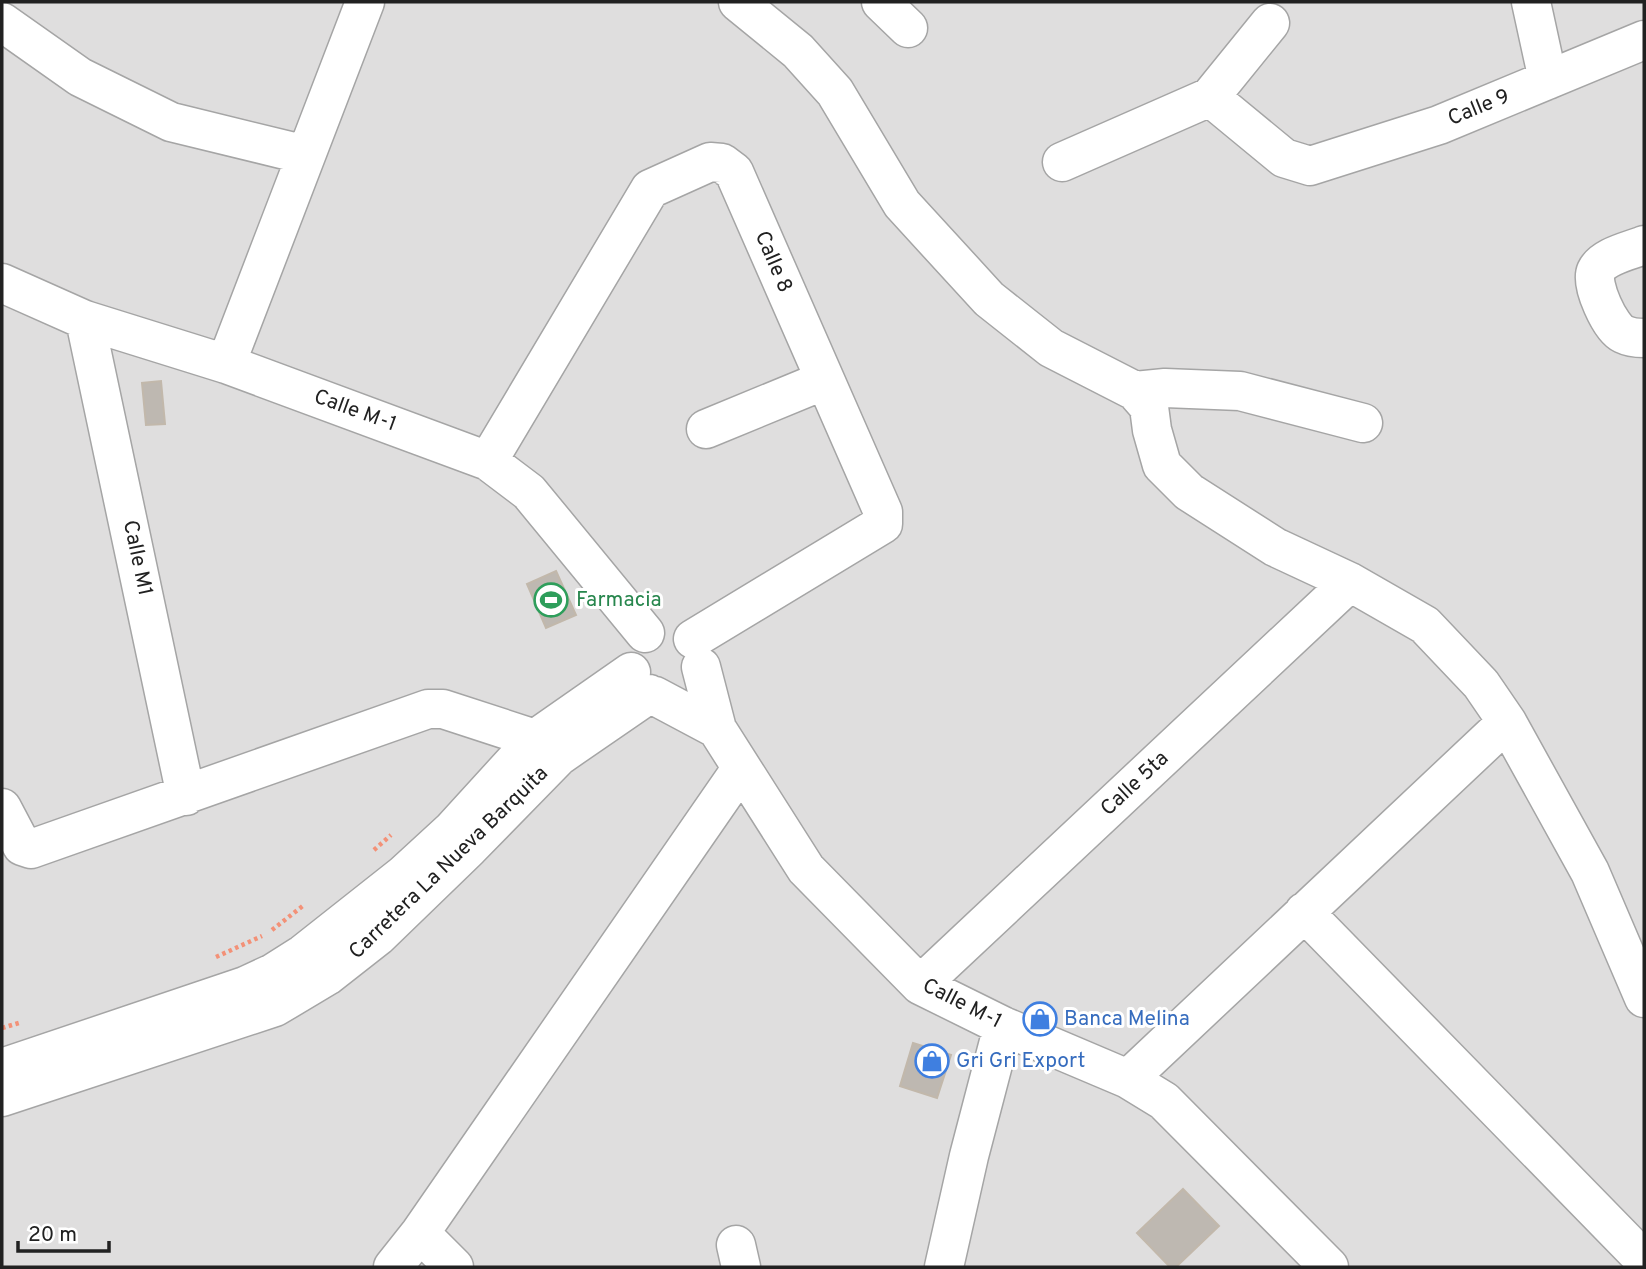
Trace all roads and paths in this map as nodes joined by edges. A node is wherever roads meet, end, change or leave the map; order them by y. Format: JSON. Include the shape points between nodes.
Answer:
{"nodes":[{"id":1,"x":365,"y":2,"type":"edge"},
{"id":2,"x":738,"y":2,"type":"edge"},
{"id":3,"x":1531,"y":2,"type":"edge"},
{"id":4,"x":2,"y":22,"type":"edge"},
{"id":5,"x":1270,"y":23,"type":"dead end"},
{"id":6,"x":1644,"y":40,"type":"edge"},
{"id":7,"x":1548,"y":80,"type":"junction"},
{"id":8,"x":1210,"y":97,"type":"junction"},
{"id":9,"x":306,"y":155,"type":"junction"},
{"id":10,"x":1062,"y":162,"type":"dead end"},
{"id":11,"x":1644,"y":245,"type":"edge"},
{"id":12,"x":2,"y":282,"type":"edge"},
{"id":13,"x":85,"y":320,"type":"junction"},
{"id":14,"x":1644,"y":338,"type":"edge"},
{"id":15,"x":226,"y":364,"type":"junction"},
{"id":16,"x":825,"y":380,"type":"junction"},
{"id":17,"x":1135,"y":391,"type":"junction"},
{"id":18,"x":1363,"y":423,"type":"dead end"},
{"id":19,"x":706,"y":429,"type":"dead end"},
{"id":20,"x":488,"y":461,"type":"junction"},
{"id":21,"x":1350,"y":582,"type":"junction"},
{"id":22,"x":645,"y":633,"type":"junction"},
{"id":23,"x":697,"y":653,"type":"junction"},
{"id":24,"x":645,"y":687,"type":"junction"},
{"id":25,"x":1507,"y":723,"type":"junction"},
{"id":26,"x":717,"y":729,"type":"junction"},
{"id":27,"x":535,"y":739,"type":"junction"},
{"id":28,"x":741,"y":769,"type":"junction"},
{"id":29,"x":186,"y":796,"type":"junction"},
{"id":30,"x":2,"y":808,"type":"edge"},
{"id":31,"x":398,"y":828,"type":"dead end"},
{"id":32,"x":369,"y":856,"type":"dead end"},
{"id":33,"x":306,"y":904,"type":"dead end"},
{"id":34,"x":1304,"y":912,"type":"junction"},
{"id":35,"x":204,"y":962,"type":"dead end"},
{"id":36,"x":920,"y":985,"type":"junction"},
{"id":37,"x":1644,"y":998,"type":"edge"},
{"id":38,"x":24,"y":1021,"type":"dead end"},
{"id":39,"x":1003,"y":1026,"type":"junction"},
{"id":40,"x":2,"y":1028,"type":"edge"},
{"id":41,"x":2,"y":1068,"type":"edge"},
{"id":42,"x":1128,"y":1079,"type":"junction"},
{"id":43,"x":2,"y":1097,"type":"edge"},
{"id":44,"x":420,"y":1233,"type":"junction"},
{"id":45,"x":1644,"y":1260,"type":"edge"},
{"id":46,"x":393,"y":1267,"type":"edge"},
{"id":47,"x":454,"y":1267,"type":"edge"},
{"id":48,"x":944,"y":1267,"type":"edge"},
{"id":49,"x":1329,"y":1267,"type":"edge"}],
"edges":[{"from":1,"to":9,"type":"street"},
{"from":2,"to":17,"type":"street","via":[[798,51],[835,92],[902,204],[989,299],[1051,348]]},
{"from":3,"to":7,"type":"street"},
{"from":4,"to":9,"type":"street","via":[[80,77],[171,122]]},
{"from":5,"to":8,"type":"street"},
{"from":6,"to":7,"type":"street","name":"Calle 9"},
{"from":7,"to":8,"type":"street","name":"Calle 9","via":[[1438,125],[1310,166],[1284,158]]},
{"from":8,"to":10,"type":"street"},
{"from":9,"to":15,"type":"street"},
{"from":11,"to":14,"type":"street","via":[[1604,261],[1594,283],[1611,324],[1622,334]]},
{"from":12,"to":13,"type":"street","name":"Calle M-1"},
{"from":13,"to":15,"type":"street","name":"Calle M-1"},
{"from":13,"to":29,"type":"street","name":"Calle M1"},
{"from":15,"to":20,"type":"street","name":"Calle M-1"},
{"from":16,"to":19,"type":"street"},
{"from":16,"to":20,"type":"street","name":"Calle 8","via":[[734,172],[722,163],[710,162],[650,189]]},
{"from":16,"to":23,"type":"street","name":"Calle 8","via":[[883,512],[883,524]]},
{"from":17,"to":18,"type":"street","via":[[1240,391]]},
{"from":17,"to":21,"type":"street","via":[[1149,407],[1162,465],[1189,492],[1275,547]]},
{"from":20,"to":22,"type":"street","name":"Calle M-1","via":[[529,492]]},
{"from":21,"to":25,"type":"street","via":[[1425,625],[1481,684]]},
{"from":21,"to":36,"type":"street","name":"Calle 5ta"},
{"from":22,"to":23,"type":"street","via":[[670,627],[687,633]]},
{"from":22,"to":24,"type":"street","via":[[631,653]]},
{"from":23,"to":24,"type":"street","via":[[698,677],[685,692],[665,698]]},
{"from":23,"to":26,"type":"street","name":"Calle M-1"},
{"from":24,"to":26,"type":"street"},
{"from":24,"to":27,"type":"street","name":"Carretera La Nueva Barquita"},
{"from":24,"to":43,"type":"street","name":"Carretera La Nueva Barquita","via":[[559,756],[378,936],[327,976],[275,1007]]},
{"from":25,"to":34,"type":"street"},
{"from":25,"to":37,"type":"street","via":[[1590,872]]},
{"from":26,"to":28,"type":"street","name":"Calle M-1"},
{"from":27,"to":29,"type":"street","via":[[443,709],[428,709]]},
{"from":27,"to":41,"type":"street","name":"Carretera La Nueva Barquita","via":[[403,876],[274,972],[245,986]]},
{"from":28,"to":36,"type":"street","name":"Calle M-1","via":[[806,869]]},
{"from":28,"to":44,"type":"street"},
{"from":29,"to":30,"type":"street","via":[[26,849]]},
{"from":31,"to":32,"type":"path"},
{"from":33,"to":35,"type":"path","via":[[264,936]]},
{"from":34,"to":42,"type":"street"},
{"from":34,"to":45,"type":"street"},
{"from":36,"to":39,"type":"street","name":"Calle M-1"},
{"from":38,"to":40,"type":"path"},
{"from":39,"to":42,"type":"street","name":"Calle M-1"},
{"from":39,"to":48,"type":"street"},
{"from":42,"to":49,"type":"street","name":"Calle M-1","via":[[1164,1101]]},
{"from":44,"to":46,"type":"street"},
{"from":44,"to":47,"type":"street"}]}
